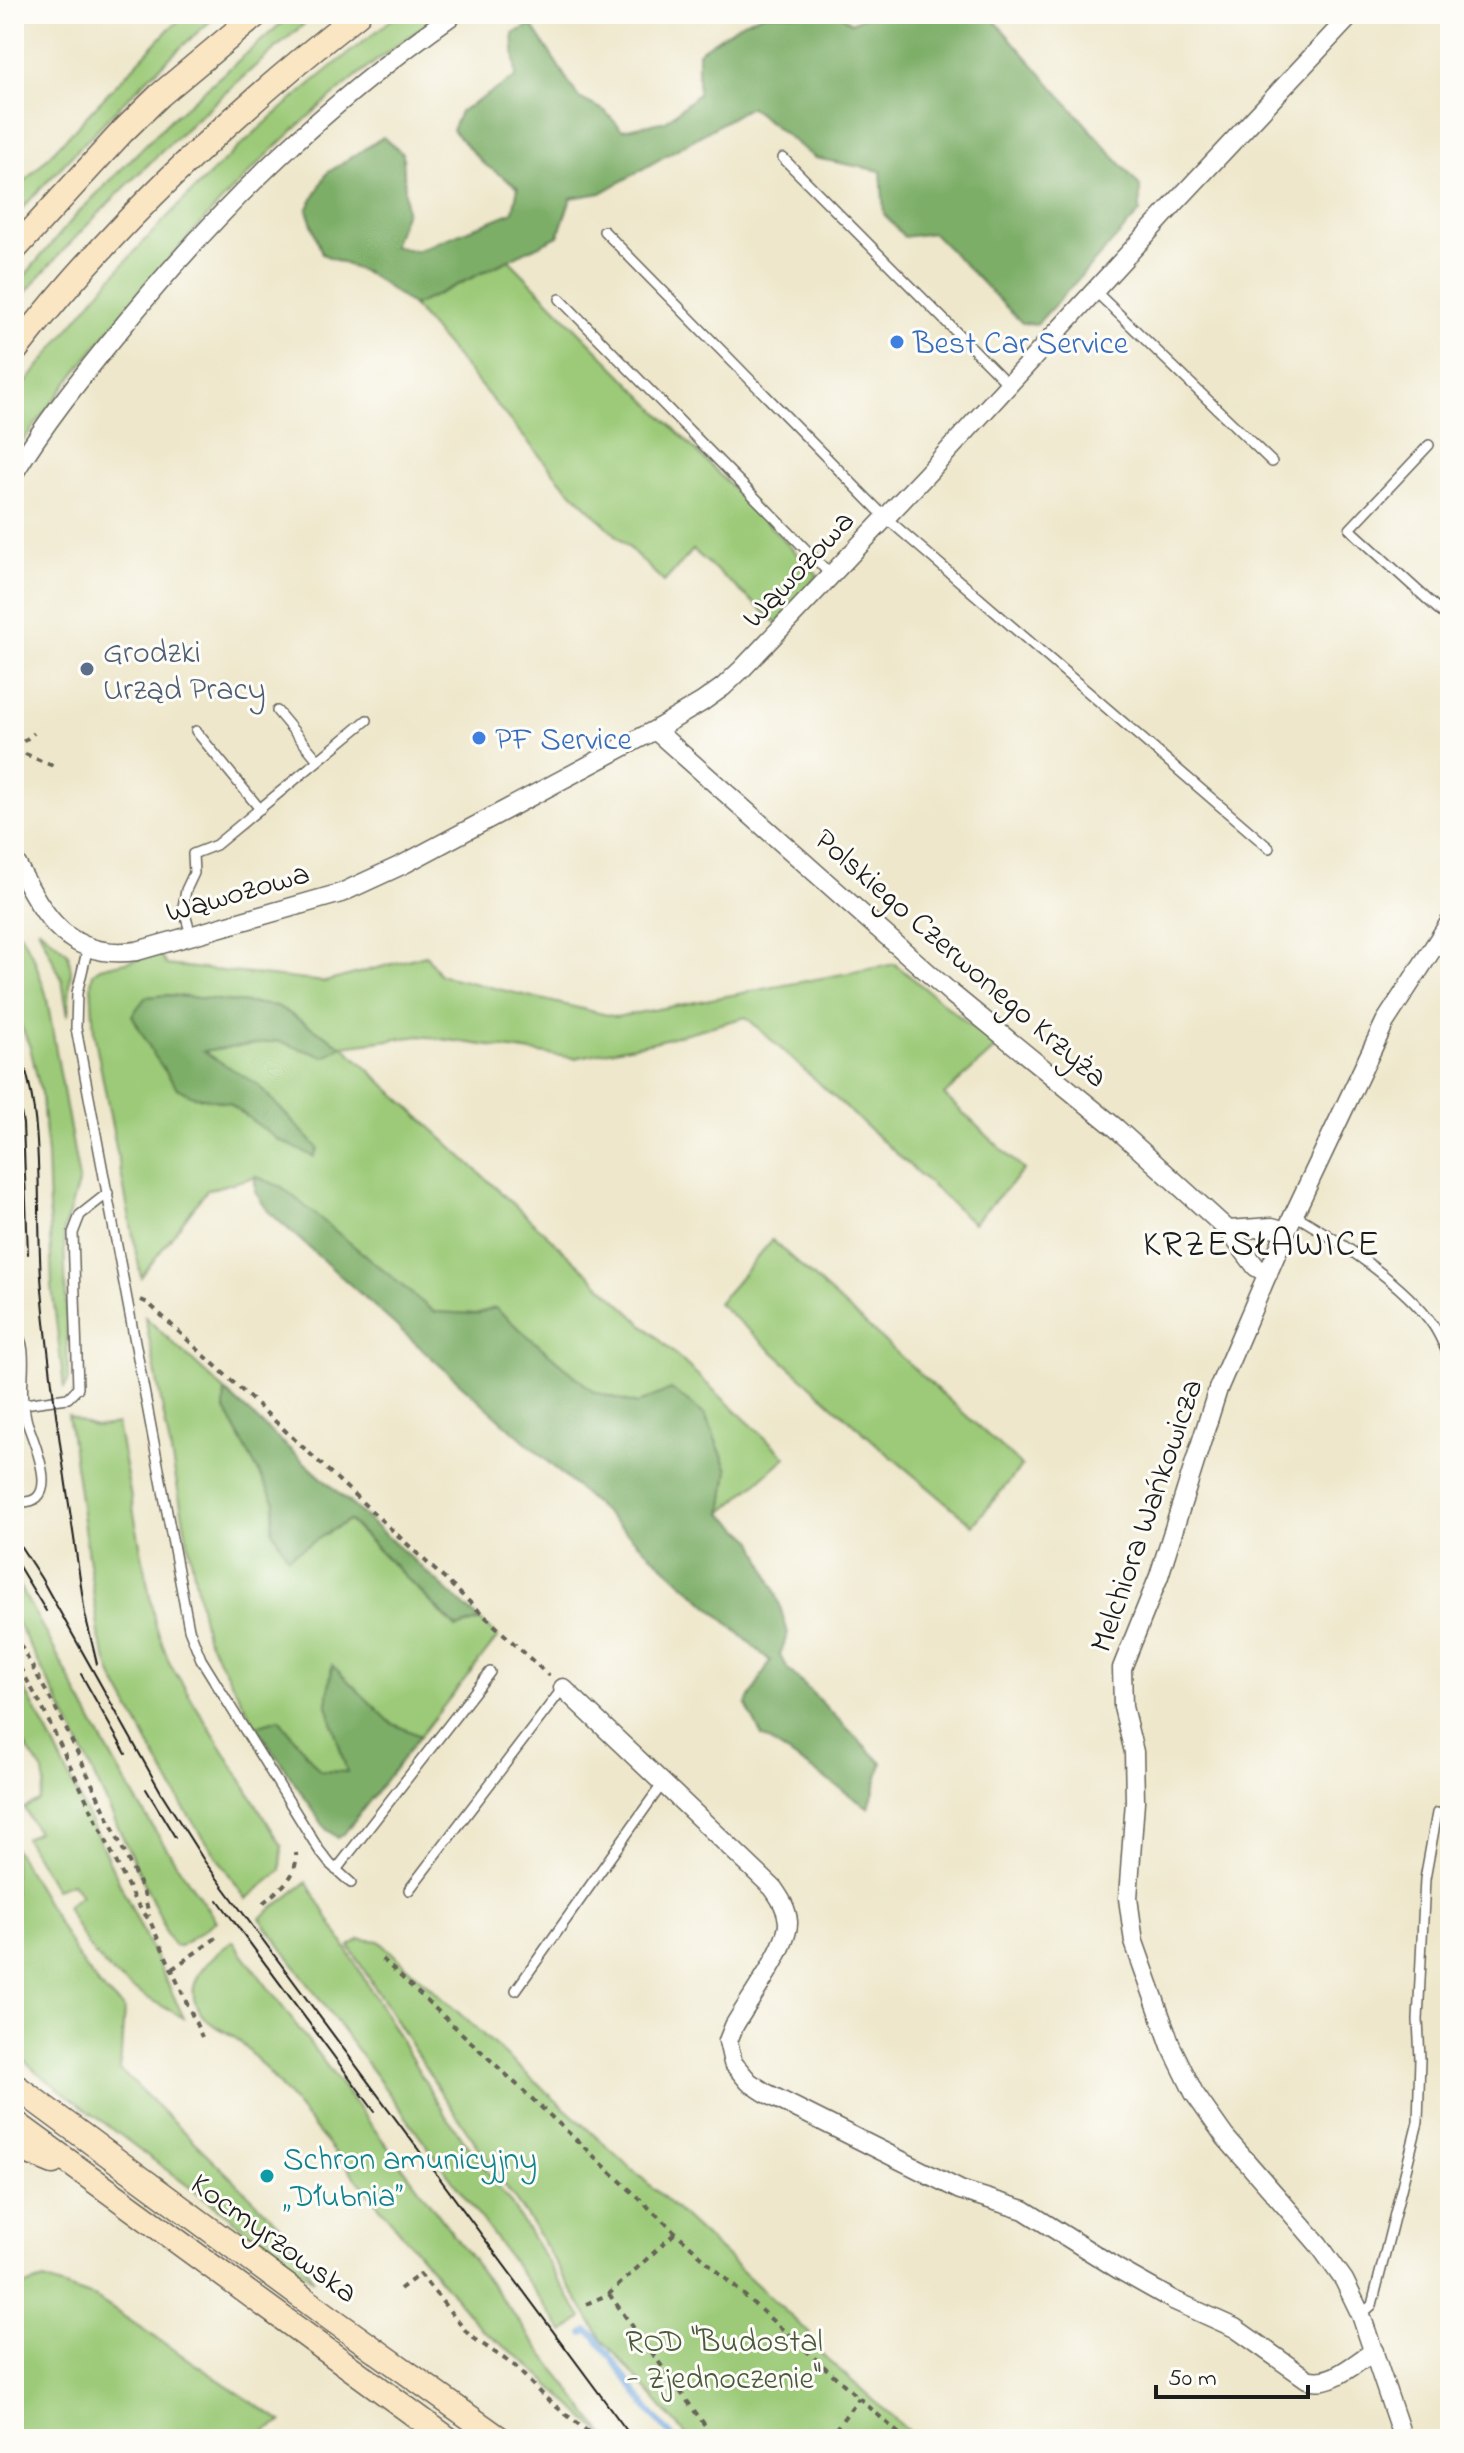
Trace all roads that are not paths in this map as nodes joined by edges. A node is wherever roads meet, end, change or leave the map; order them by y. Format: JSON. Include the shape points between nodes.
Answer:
{"nodes":[{"id":1,"x":257,"y":14,"type":"edge"},
{"id":2,"x":358,"y":14,"type":"edge"},
{"id":3,"x":454,"y":14,"type":"edge"},
{"id":4,"x":1352,"y":14,"type":"edge"},
{"id":5,"x":783,"y":158,"type":"dead end"},
{"id":6,"x":604,"y":231,"type":"dead end"},
{"id":7,"x":14,"y":250,"type":"edge"},
{"id":8,"x":1095,"y":291,"type":"junction"},
{"id":9,"x":560,"y":299,"type":"dead end"},
{"id":10,"x":14,"y":352,"type":"edge"},
{"id":11,"x":1008,"y":384,"type":"junction"},
{"id":12,"x":1429,"y":445,"type":"dead end"},
{"id":13,"x":1272,"y":462,"type":"dead end"},
{"id":14,"x":14,"y":473,"type":"edge"},
{"id":15,"x":885,"y":517,"type":"junction"},
{"id":16,"x":831,"y":575,"type":"junction"},
{"id":17,"x":1450,"y":606,"type":"edge"},
{"id":18,"x":1446,"y":617,"type":"edge"},
{"id":19,"x":277,"y":711,"type":"dead end"},
{"id":20,"x":367,"y":720,"type":"dead end"},
{"id":21,"x":655,"y":730,"type":"junction"},
{"id":22,"x":196,"y":731,"type":"dead end"},
{"id":23,"x":318,"y":760,"type":"junction"},
{"id":24,"x":260,"y":809,"type":"junction"},
{"id":25,"x":1269,"y":848,"type":"dead end"},
{"id":26,"x":14,"y":859,"type":"edge"},
{"id":27,"x":1450,"y":922,"type":"edge"},
{"id":28,"x":191,"y":935,"type":"junction"},
{"id":29,"x":88,"y":947,"type":"junction"},
{"id":30,"x":108,"y":1193,"type":"junction"},
{"id":31,"x":1290,"y":1223,"type":"junction"},
{"id":32,"x":1228,"y":1230,"type":"junction"},
{"id":33,"x":1268,"y":1274,"type":"junction"},
{"id":34,"x":14,"y":1329,"type":"edge"},
{"id":35,"x":1450,"y":1359,"type":"edge"},
{"id":36,"x":24,"y":1404,"type":"junction"},
{"id":37,"x":14,"y":1501,"type":"edge"},
{"id":38,"x":490,"y":1672,"type":"dead end"},
{"id":39,"x":563,"y":1688,"type":"joint"},
{"id":40,"x":663,"y":1783,"type":"junction"},
{"id":41,"x":1437,"y":1813,"type":"dead end"},
{"id":42,"x":336,"y":1870,"type":"junction"},
{"id":43,"x":351,"y":1883,"type":"dead end"},
{"id":44,"x":409,"y":1890,"type":"dead end"},
{"id":45,"x":516,"y":1990,"type":"dead end"},
{"id":46,"x":18,"y":2087,"type":"edge"},
{"id":47,"x":14,"y":2122,"type":"edge"},
{"id":48,"x":14,"y":2146,"type":"edge"},
{"id":49,"x":89,"y":2176,"type":"junction"},
{"id":50,"x":1361,"y":2315,"type":"junction"},
{"id":51,"x":1374,"y":2351,"type":"junction"},
{"id":52,"x":448,"y":2439,"type":"edge"},
{"id":53,"x":500,"y":2439,"type":"edge"},
{"id":54,"x":1403,"y":2439,"type":"edge"}],
"edges":[{"from":1,"to":7,"type":"main road","via":[[160,95]]},
{"from":2,"to":10,"type":"main road","via":[[171,175],[98,251]]},
{"from":3,"to":14,"type":"street","via":[[363,81],[235,198],[63,401]]},
{"from":4,"to":8,"type":"street","name":"Wąwozowa"},
{"from":5,"to":11,"type":"lane"},
{"from":6,"to":15,"type":"lane"},
{"from":8,"to":11,"type":"street","name":"Wąwozowa"},
{"from":8,"to":13,"type":"lane"},
{"from":9,"to":16,"type":"lane"},
{"from":11,"to":15,"type":"street","name":"Wąwozowa"},
{"from":12,"to":18,"type":"lane","via":[[1350,529]]},
{"from":15,"to":16,"type":"street","name":"Wąwozowa"},
{"from":15,"to":25,"type":"lane"},
{"from":16,"to":21,"type":"street","name":"Wąwozowa","via":[[723,687]]},
{"from":17,"to":18,"type":"lane"},
{"from":19,"to":23,"type":"lane"},
{"from":20,"to":23,"type":"lane"},
{"from":21,"to":28,"type":"street","name":"Wąwozowa","via":[[341,893]]},
{"from":21,"to":32,"type":"street","name":"Polskiego Czerwonego Krzyża"},
{"from":22,"to":24,"type":"lane"},
{"from":23,"to":24,"type":"lane"},
{"from":24,"to":28,"type":"lane","via":[[216,845],[193,854],[194,873],[183,907]]},
{"from":26,"to":29,"type":"street","via":[[48,919]]},
{"from":27,"to":31,"type":"street","name":"Melchiora Wańkowicza","via":[[1385,1022]]},
{"from":28,"to":29,"type":"street","name":"Wąwozowa","via":[[137,951]]},
{"from":29,"to":30,"type":"lane","via":[[77,993],[76,1028]]},
{"from":30,"to":36,"type":"lane","via":[[80,1215],[73,1233],[78,1388],[68,1398]]},
{"from":30,"to":42,"type":"lane","via":[[191,1637]]},
{"from":31,"to":32,"type":"street"},
{"from":31,"to":33,"type":"street","name":"Melchiora Wańkowicza"},
{"from":31,"to":35,"type":"lane","via":[[1339,1242],[1410,1300],[1433,1325]]},
{"from":32,"to":33,"type":"street","name":"Polskiego Czerwonego Krzyża","via":[[1256,1267]]},
{"from":33,"to":50,"type":"street","name":"Melchiora Wańkowicza","via":[[1218,1389],[1159,1576],[1122,1668],[1123,1707],[1134,1752],[1128,1898],[1134,1942],[1171,2046],[1194,2093],[1225,2137],[1319,2245]]},
{"from":34,"to":36,"type":"lane","via":[[21,1338]]},
{"from":36,"to":37,"type":"lane","via":[[44,1479],[33,1499]]},
{"from":38,"to":42,"type":"lane"},
{"from":39,"to":40,"type":"street"},
{"from":39,"to":44,"type":"lane"},
{"from":40,"to":45,"type":"lane"},
{"from":40,"to":51,"type":"street","via":[[773,1888],[786,1910],[785,1940],[728,2041],[733,2063],[749,2082],[960,2190],[1024,2210],[1173,2300],[1235,2328],[1307,2379],[1334,2377]]},
{"from":41,"to":50,"type":"lane","via":[[1425,1879],[1418,2122],[1372,2305]]},
{"from":42,"to":43,"type":"lane"},
{"from":46,"to":53,"type":"main road","name":"Kocmyrzowska"},
{"from":47,"to":49,"type":"main road","name":"Kocmyrzowska"},
{"from":48,"to":49,"type":"main road"},
{"from":49,"to":52,"type":"main road","name":"Kocmyrzowska"},
{"from":50,"to":51,"type":"street","name":"Melchiora Wańkowicza"},
{"from":51,"to":54,"type":"street","name":"Melchiora Wańkowicza"}]}
